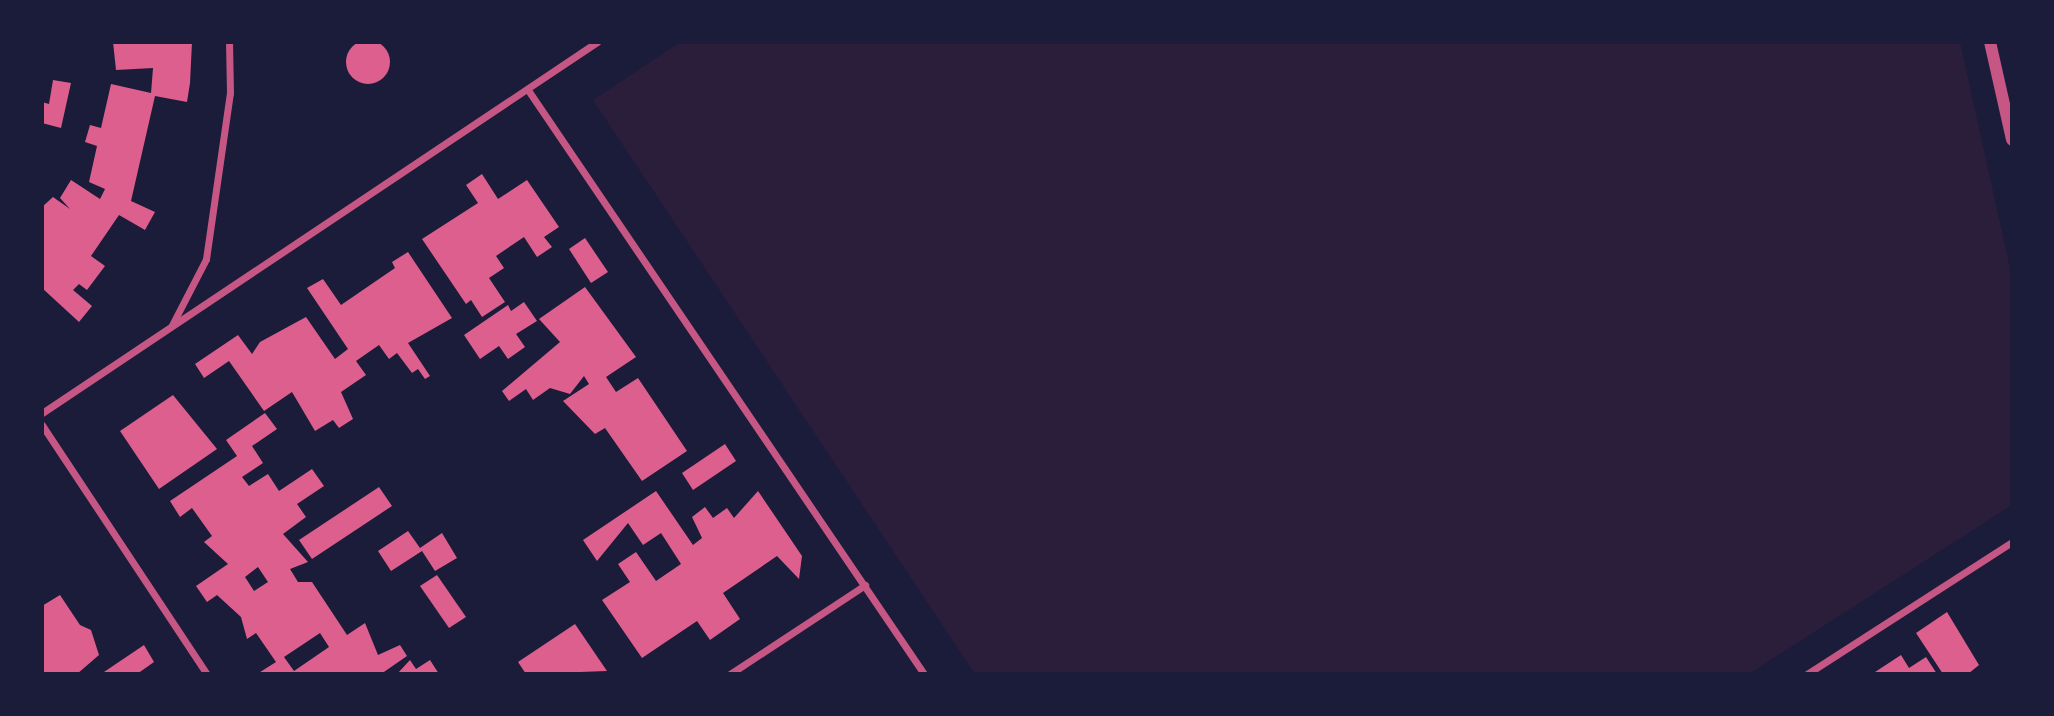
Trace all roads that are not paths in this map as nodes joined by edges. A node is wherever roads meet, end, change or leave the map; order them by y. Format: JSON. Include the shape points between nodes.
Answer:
{"nodes":[{"id":1,"x":229,"y":42,"type":"edge"},
{"id":2,"x":597,"y":42,"type":"edge"},
{"id":3,"x":1990,"y":42,"type":"edge"},
{"id":4,"x":528,"y":90,"type":"junction"},
{"id":5,"x":2012,"y":140,"type":"edge"},
{"id":6,"x":172,"y":326,"type":"junction"},
{"id":7,"x":42,"y":413,"type":"edge"},
{"id":8,"x":42,"y":425,"type":"edge"},
{"id":9,"x":2012,"y":542,"type":"edge"},
{"id":10,"x":864,"y":584,"type":"junction"},
{"id":11,"x":207,"y":674,"type":"edge"},
{"id":12,"x":730,"y":674,"type":"edge"},
{"id":13,"x":924,"y":674,"type":"edge"},
{"id":14,"x":1807,"y":674,"type":"edge"}],
"edges":[{"from":1,"to":6,"type":"street","via":[[230,93],[206,259]]},
{"from":2,"to":4,"type":"street"},
{"from":3,"to":5,"type":"street"},
{"from":4,"to":6,"type":"street"},
{"from":4,"to":10,"type":"street"},
{"from":6,"to":7,"type":"street"},
{"from":8,"to":11,"type":"street"},
{"from":9,"to":14,"type":"street"},
{"from":10,"to":12,"type":"street"},
{"from":10,"to":13,"type":"street"}]}
